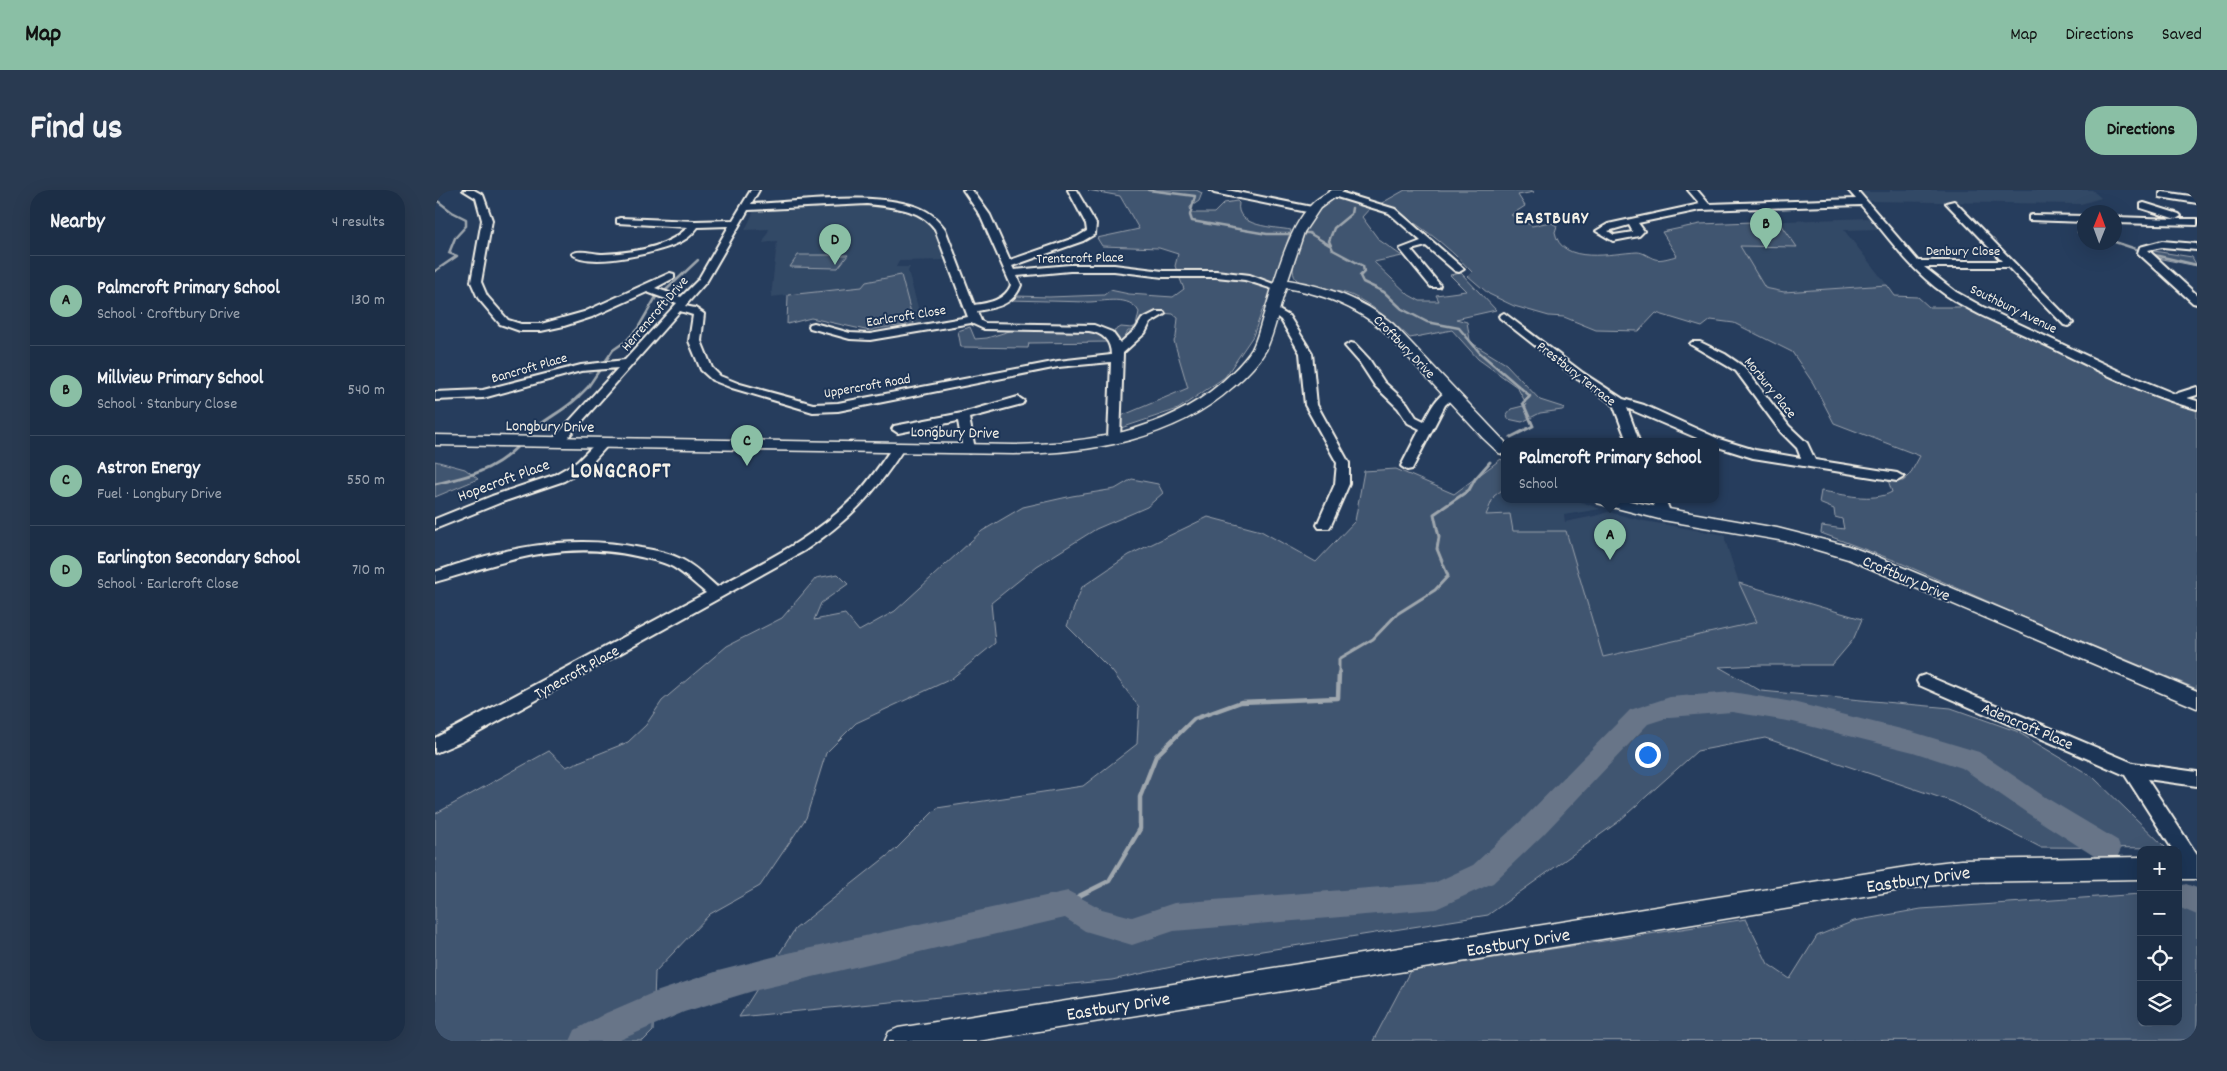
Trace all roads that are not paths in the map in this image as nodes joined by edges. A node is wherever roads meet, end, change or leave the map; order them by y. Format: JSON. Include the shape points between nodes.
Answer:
{"nodes":[{"id":1,"x":467,"y":190,"type":"edge"},
{"id":2,"x":755,"y":190,"type":"edge"},
{"id":3,"x":967,"y":190,"type":"edge"},
{"id":4,"x":1072,"y":190,"type":"edge"},
{"id":5,"x":1215,"y":190,"type":"edge"},
{"id":6,"x":1692,"y":190,"type":"edge"},
{"id":7,"x":1852,"y":190,"type":"edge"},
{"id":8,"x":1336,"y":192,"type":"edge"},
{"id":9,"x":2163,"y":195,"type":"dead end"},
{"id":10,"x":2197,"y":200,"type":"edge"},
{"id":11,"x":1863,"y":202,"type":"junction"},
{"id":12,"x":1951,"y":203,"type":"dead end"},
{"id":13,"x":1706,"y":206,"type":"junction"},
{"id":14,"x":2144,"y":206,"type":"dead end"},
{"id":15,"x":746,"y":207,"type":"junction"},
{"id":16,"x":1313,"y":210,"type":"junction"},
{"id":17,"x":2032,"y":218,"type":"dead end"},
{"id":18,"x":2077,"y":219,"type":"edge"},
{"id":19,"x":2122,"y":220,"type":"edge"},
{"id":20,"x":620,"y":221,"type":"dead end"},
{"id":21,"x":1632,"y":222,"type":"dead end"},
{"id":22,"x":737,"y":223,"type":"junction"},
{"id":23,"x":695,"y":224,"type":"junction"},
{"id":24,"x":1429,"y":242,"type":"junction"},
{"id":25,"x":2197,"y":247,"type":"edge"},
{"id":26,"x":577,"y":254,"type":"dead end"},
{"id":27,"x":1916,"y":264,"type":"junction"},
{"id":28,"x":2010,"y":264,"type":"junction"},
{"id":29,"x":1010,"y":268,"type":"junction"},
{"id":30,"x":1459,"y":269,"type":"dead end"},
{"id":31,"x":670,"y":276,"type":"dead end"},
{"id":32,"x":1435,"y":284,"type":"dead end"},
{"id":33,"x":1280,"y":286,"type":"junction"},
{"id":34,"x":646,"y":288,"type":"junction"},
{"id":35,"x":2197,"y":301,"type":"edge"},
{"id":36,"x":682,"y":305,"type":"junction"},
{"id":37,"x":1272,"y":309,"type":"junction"},
{"id":38,"x":1160,"y":314,"type":"dead end"},
{"id":39,"x":1504,"y":316,"type":"dead end"},
{"id":40,"x":974,"y":317,"type":"junction"},
{"id":41,"x":2068,"y":324,"type":"dead end"},
{"id":42,"x":814,"y":326,"type":"dead end"},
{"id":43,"x":1696,"y":344,"type":"dead end"},
{"id":44,"x":1351,"y":346,"type":"dead end"},
{"id":45,"x":1117,"y":355,"type":"junction"},
{"id":46,"x":630,"y":362,"type":"junction"},
{"id":47,"x":2197,"y":391,"type":"edge"},
{"id":48,"x":1451,"y":394,"type":"junction"},
{"id":49,"x":435,"y":396,"type":"edge"},
{"id":50,"x":2173,"y":398,"type":"junction"},
{"id":51,"x":1018,"y":402,"type":"dead end"},
{"id":52,"x":1619,"y":402,"type":"junction"},
{"id":53,"x":2197,"y":405,"type":"edge"},
{"id":54,"x":963,"y":416,"type":"junction"},
{"id":55,"x":1427,"y":427,"type":"junction"},
{"id":56,"x":898,"y":429,"type":"dead end"},
{"id":57,"x":1632,"y":438,"type":"edge"},
{"id":58,"x":1705,"y":438,"type":"edge"},
{"id":59,"x":1114,"y":439,"type":"junction"},
{"id":60,"x":435,"y":440,"type":"edge"},
{"id":61,"x":557,"y":442,"type":"junction"},
{"id":62,"x":603,"y":443,"type":"junction"},
{"id":63,"x":1719,"y":444,"type":"edge"},
{"id":64,"x":1501,"y":446,"type":"edge"},
{"id":65,"x":898,"y":448,"type":"junction"},
{"id":66,"x":969,"y":449,"type":"junction"},
{"id":67,"x":1810,"y":463,"type":"junction"},
{"id":68,"x":1407,"y":466,"type":"dead end"},
{"id":69,"x":1897,"y":477,"type":"dead end"},
{"id":70,"x":1636,"y":503,"type":"edge"},
{"id":71,"x":1661,"y":506,"type":"edge"},
{"id":72,"x":435,"y":524,"type":"edge"},
{"id":73,"x":1323,"y":525,"type":"dead end"},
{"id":74,"x":435,"y":577,"type":"edge"},
{"id":75,"x":716,"y":594,"type":"junction"},
{"id":76,"x":1925,"y":681,"type":"dead end"},
{"id":77,"x":2197,"y":700,"type":"edge"},
{"id":78,"x":435,"y":746,"type":"edge"},
{"id":79,"x":2131,"y":770,"type":"junction"},
{"id":80,"x":2197,"y":779,"type":"edge"},
{"id":81,"x":2137,"y":868,"type":"edge"},
{"id":82,"x":2190,"y":868,"type":"edge"},
{"id":83,"x":898,"y":1041,"type":"edge"}],
"edges":[{"from":1,"to":34,"type":"street","via":[[481,197],[487,220],[476,282],[478,291],[503,321],[519,327],[555,325],[592,313]]},
{"from":2,"to":15,"type":"street","name":"Herrencroft Drive"},
{"from":3,"to":29,"type":"street","via":[[985,215]]},
{"from":4,"to":29,"type":"street","via":[[1091,224],[1092,232],[1080,240]]},
{"from":5,"to":16,"type":"street"},
{"from":6,"to":13,"type":"street"},
{"from":7,"to":11,"type":"street","name":"Southbury Avenue"},
{"from":8,"to":16,"type":"street","name":"Longbury Drive"},
{"from":8,"to":24,"type":"street","via":[[1387,209]]},
{"from":9,"to":10,"type":"street"},
{"from":11,"to":13,"type":"street"},
{"from":11,"to":27,"type":"street","name":"Southbury Avenue"},
{"from":12,"to":28,"type":"street","name":"Denbury Close"},
{"from":13,"to":21,"type":"street"},
{"from":14,"to":19,"type":"street","via":[[2197,222]]},
{"from":15,"to":22,"type":"street","name":"Herrencroft Drive"},
{"from":15,"to":40,"type":"street","name":"Earlcroft Close","via":[[867,201],[919,211],[940,229]]},
{"from":16,"to":33,"type":"street","name":"Longbury Drive","via":[[1292,244]]},
{"from":17,"to":18,"type":"street"},
{"from":20,"to":23,"type":"street"},
{"from":22,"to":23,"type":"street"},
{"from":22,"to":36,"type":"street","name":"Herrencroft Drive","via":[[702,281]]},
{"from":23,"to":26,"type":"street","via":[[679,239],[635,252],[603,257]]},
{"from":24,"to":30,"type":"street"},
{"from":24,"to":32,"type":"street","via":[[1405,250]]},
{"from":25,"to":35,"type":"street","via":[[2155,245],[2143,249],[2143,253]]},
{"from":27,"to":28,"type":"street","name":"Denbury Close"},
{"from":27,"to":50,"type":"street","name":"Southbury Avenue","via":[[1945,289],[1985,312],[2114,374]]},
{"from":28,"to":41,"type":"street","name":"Denbury Close"},
{"from":29,"to":33,"type":"street","name":"Trentcroft Place","via":[[1093,268],[1246,277]]},
{"from":29,"to":40,"type":"street","name":"Earlcroft Close","via":[[1016,285],[1010,297]]},
{"from":31,"to":34,"type":"street"},
{"from":33,"to":37,"type":"street","name":"Longbury Drive"},
{"from":33,"to":48,"type":"street","name":"Croftbury Drive","via":[[1321,290],[1370,311]]},
{"from":34,"to":36,"type":"street"},
{"from":36,"to":45,"type":"street","name":"Uppercroft Road","via":[[699,314],[695,340],[707,370],[716,378],[813,408],[838,407]]},
{"from":36,"to":46,"type":"street","name":"Herrencroft Drive"},
{"from":37,"to":59,"type":"street","name":"Longbury Drive","via":[[1259,349],[1224,390],[1169,421]]},
{"from":37,"to":73,"type":"street","via":[[1285,318],[1306,352],[1311,405],[1343,463],[1342,484]]},
{"from":38,"to":45,"type":"street","via":[[1146,321],[1141,331]]},
{"from":39,"to":52,"type":"street","name":"Prestbury Terrace"},
{"from":40,"to":42,"type":"street","name":"Earlcroft Close","via":[[870,337],[849,336]]},
{"from":40,"to":45,"type":"street","via":[[980,336],[991,335],[1008,326],[1104,330],[1114,342]]},
{"from":43,"to":67,"type":"street","name":"Morbury Place","via":[[1740,368],[1785,428],[1803,446]]},
{"from":44,"to":55,"type":"street","via":[[1365,361],[1373,377],[1403,406],[1412,420]]},
{"from":45,"to":59,"type":"street"},
{"from":46,"to":49,"type":"street","name":"Bancroft Place","via":[[566,371],[483,394]]},
{"from":46,"to":61,"type":"street","name":"Herrencroft Drive"},
{"from":47,"to":50,"type":"street"},
{"from":48,"to":55,"type":"street","via":[[1440,403]]},
{"from":48,"to":64,"type":"street","name":"Croftbury Drive"},
{"from":50,"to":53,"type":"street","name":"Southbury Avenue"},
{"from":51,"to":54,"type":"street"},
{"from":52,"to":57,"type":"street","name":"Prestbury Terrace"},
{"from":52,"to":58,"type":"street","via":[[1640,408]]},
{"from":54,"to":56,"type":"street"},
{"from":54,"to":66,"type":"street"},
{"from":55,"to":68,"type":"street"},
{"from":59,"to":66,"type":"street","name":"Longbury Drive","via":[[1051,448]]},
{"from":60,"to":61,"type":"street","name":"Longbury Drive"},
{"from":61,"to":62,"type":"street","name":"Longbury Drive"},
{"from":62,"to":65,"type":"street","name":"Longbury Drive"},
{"from":62,"to":72,"type":"street","name":"Hopecroft Place","via":[[582,465],[559,478]]},
{"from":63,"to":67,"type":"street","via":[[1753,454]]},
{"from":65,"to":66,"type":"street","name":"Longbury Drive","via":[[929,445]]},
{"from":65,"to":75,"type":"street","name":"Tynecroft Place","via":[[868,490],[832,524],[788,555]]},
{"from":67,"to":69,"type":"street"},
{"from":70,"to":71,"type":"street","name":"Croftbury Drive"},
{"from":71,"to":77,"type":"street","name":"Croftbury Drive","via":[[1843,551]]},
{"from":74,"to":75,"type":"street","via":[[536,549],[575,544],[610,546],[679,564]]},
{"from":75,"to":78,"type":"street","name":"Tynecroft Place"},
{"from":76,"to":79,"type":"street","name":"Adencroft Place"},
{"from":79,"to":80,"type":"street","name":"Adencroft Place"},
{"from":79,"to":82,"type":"street"},
{"from":81,"to":83,"type":"street","name":"Eastbury Drive","via":[[1977,870],[1919,876]]}]}
